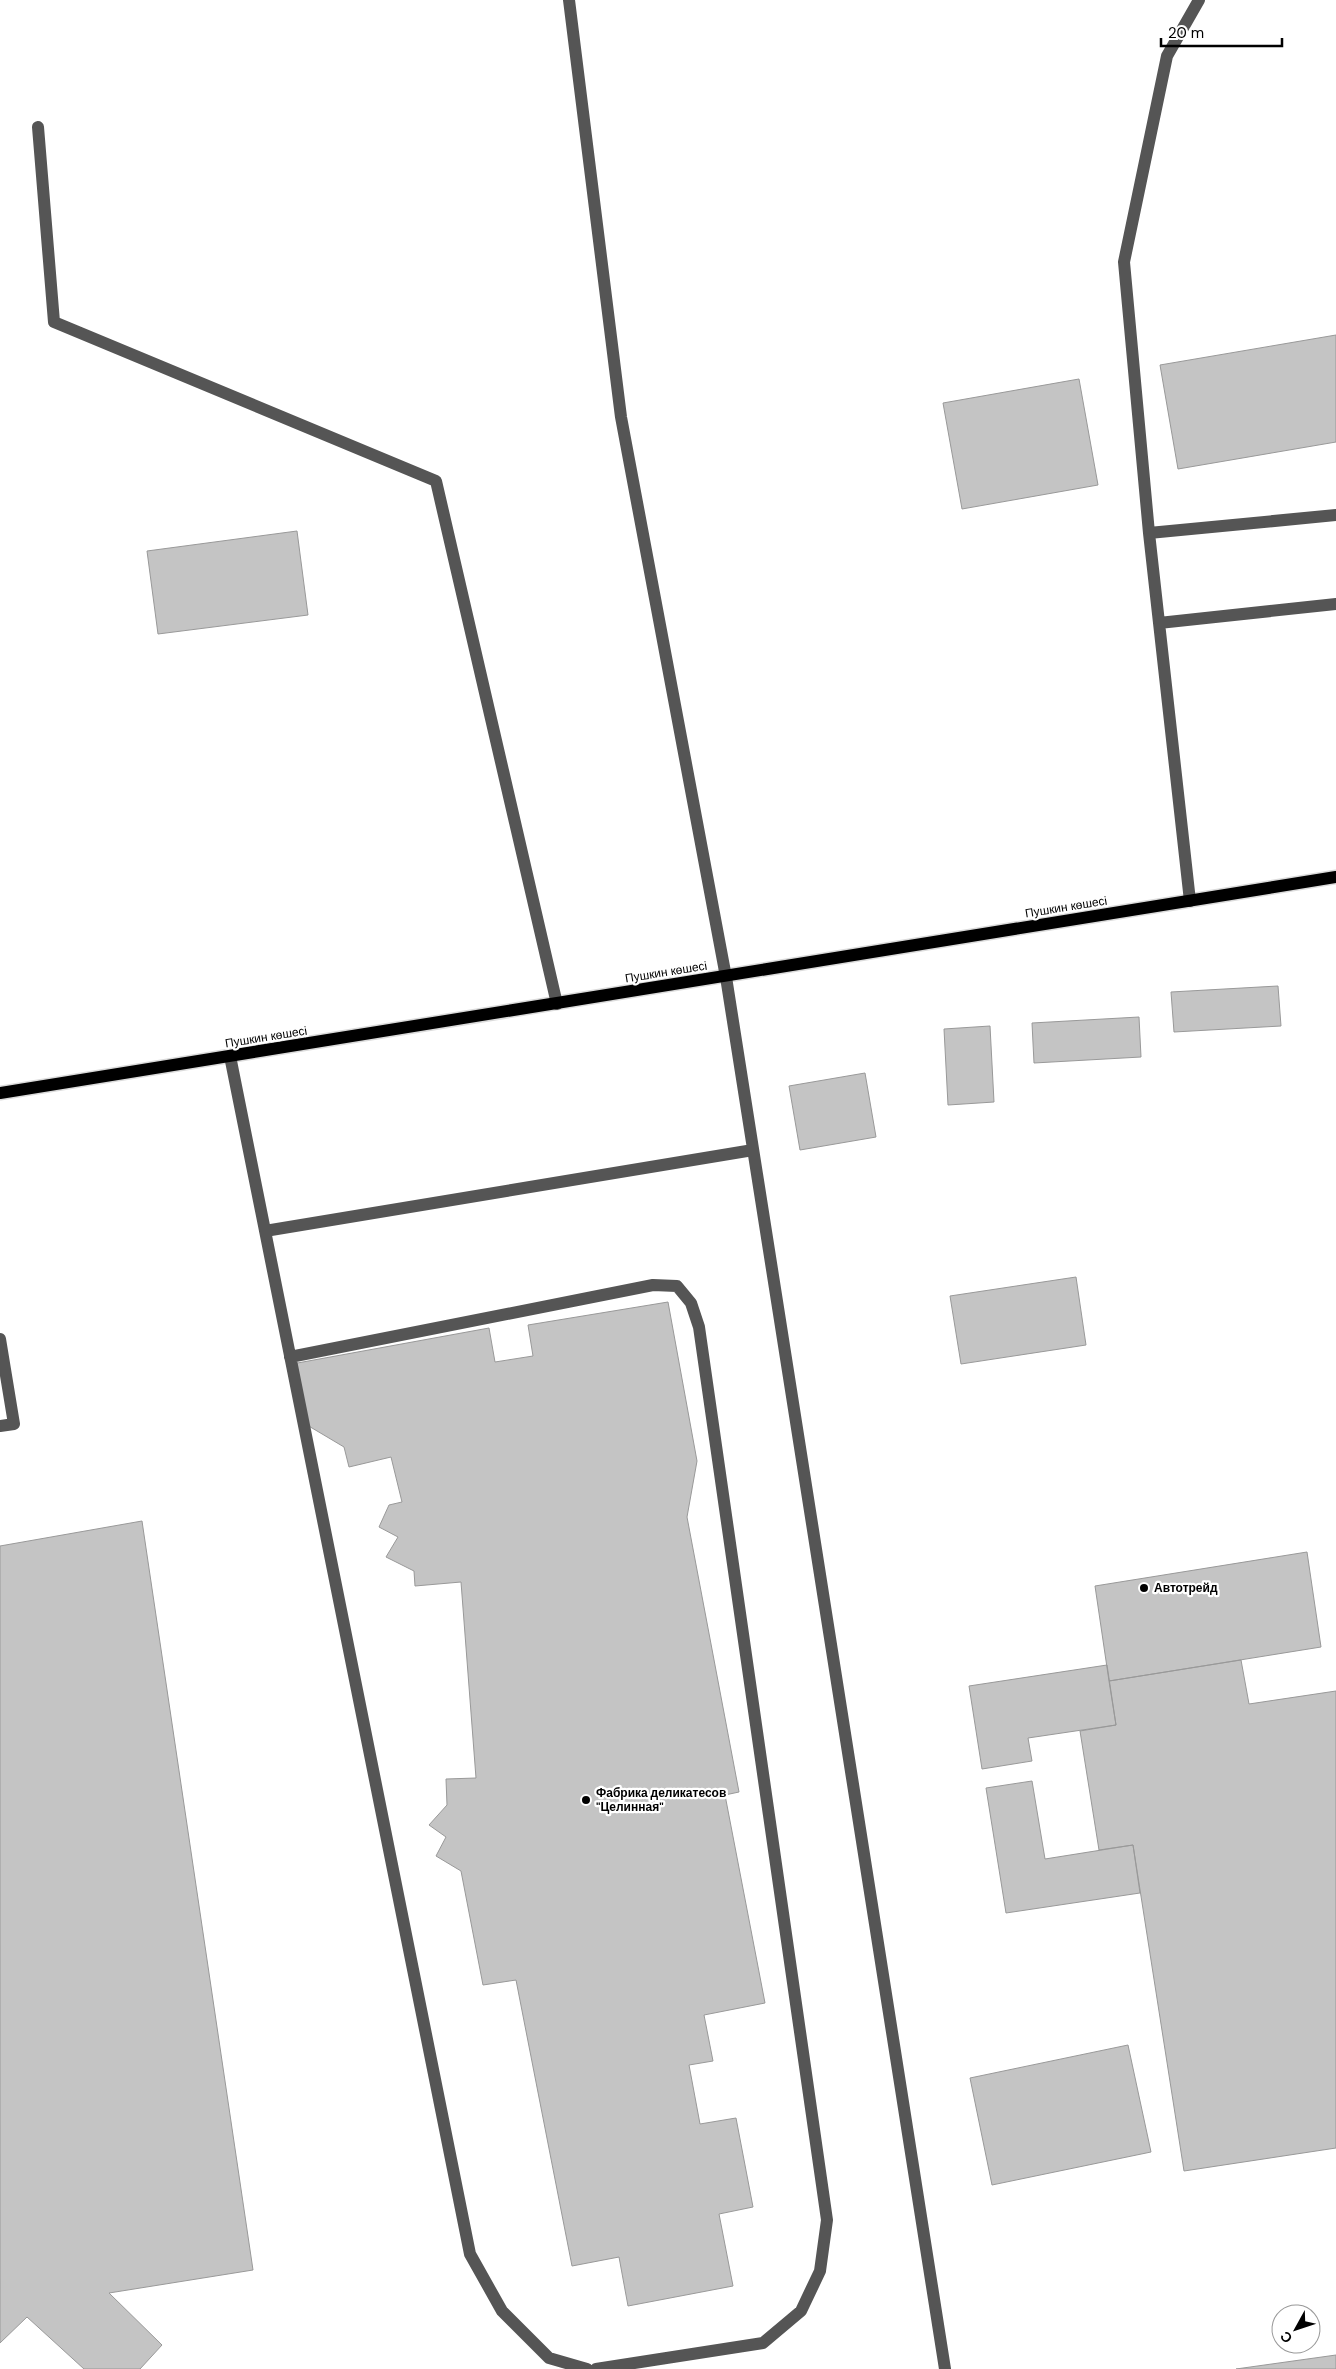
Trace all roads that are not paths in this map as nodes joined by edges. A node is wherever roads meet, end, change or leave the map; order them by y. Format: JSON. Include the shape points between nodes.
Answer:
{"nodes":[{"id":1,"x":569,"y":0,"type":"edge"},
{"id":2,"x":1199,"y":0,"type":"edge"},
{"id":3,"x":38,"y":127,"type":"dead end"},
{"id":4,"x":1336,"y":515,"type":"edge"},
{"id":5,"x":1149,"y":533,"type":"junction"},
{"id":6,"x":1336,"y":604,"type":"edge"},
{"id":7,"x":1160,"y":623,"type":"junction"},
{"id":8,"x":1336,"y":877,"type":"edge"},
{"id":9,"x":1190,"y":901,"type":"junction"},
{"id":10,"x":726,"y":977,"type":"junction"},
{"id":11,"x":556,"y":1004,"type":"junction"},
{"id":12,"x":230,"y":1056,"type":"junction"},
{"id":13,"x":0,"y":1093,"type":"edge"},
{"id":14,"x":753,"y":1150,"type":"junction"},
{"id":15,"x":265,"y":1231,"type":"junction"},
{"id":16,"x":0,"y":1339,"type":"edge"},
{"id":17,"x":290,"y":1358,"type":"junction"},
{"id":18,"x":0,"y":1426,"type":"edge"},
{"id":19,"x":587,"y":2369,"type":"edge"},
{"id":20,"x":596,"y":2369,"type":"edge"},
{"id":21,"x":945,"y":2369,"type":"edge"}],
"edges":[{"from":1,"to":10,"type":"street","via":[[621,417]]},
{"from":2,"to":5,"type":"street","via":[[1167,56],[1124,262]]},
{"from":3,"to":11,"type":"street","via":[[54,322],[436,482]]},
{"from":4,"to":5,"type":"street"},
{"from":5,"to":7,"type":"street"},
{"from":6,"to":7,"type":"street"},
{"from":7,"to":9,"type":"street"},
{"from":8,"to":9,"type":"main road","name":"Пушкин көшесі"},
{"from":9,"to":10,"type":"main road","name":"Пушкин көшесі"},
{"from":10,"to":11,"type":"main road","name":"Пушкин көшесі"},
{"from":10,"to":14,"type":"street"},
{"from":11,"to":12,"type":"main road","name":"Пушкин көшесі"},
{"from":12,"to":13,"type":"main road","name":"Пушкин көшесі"},
{"from":12,"to":15,"type":"street"},
{"from":14,"to":15,"type":"street"},
{"from":14,"to":21,"type":"street"},
{"from":15,"to":17,"type":"street"},
{"from":16,"to":18,"type":"street","via":[[14,1424]]},
{"from":17,"to":19,"type":"street","via":[[470,2254],[502,2312],[549,2358]]},
{"from":17,"to":20,"type":"street","via":[[653,1285],[677,1286],[691,1303],[699,1327],[827,2220],[820,2271],[801,2311],[763,2343]]}]}
